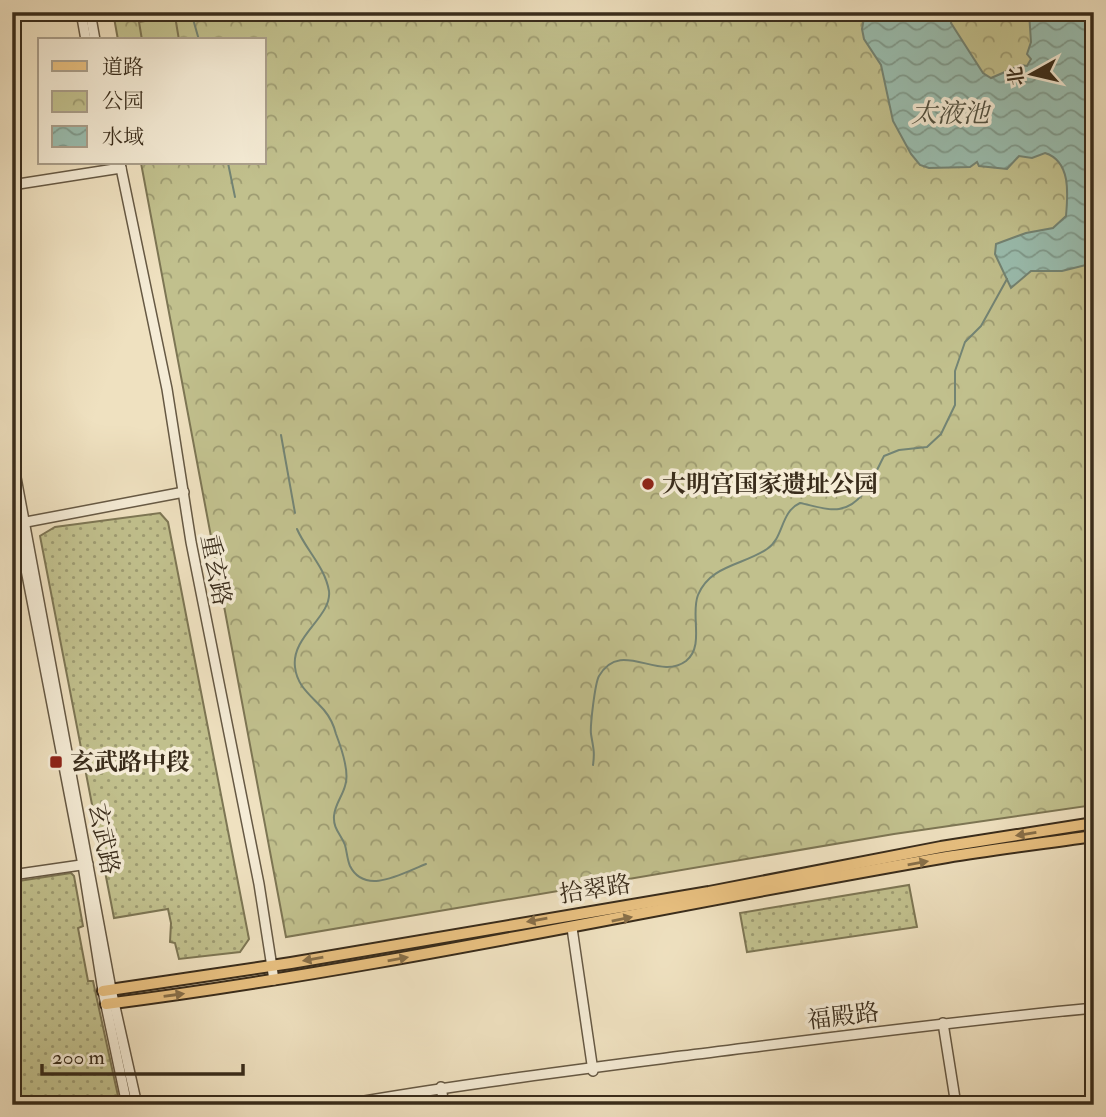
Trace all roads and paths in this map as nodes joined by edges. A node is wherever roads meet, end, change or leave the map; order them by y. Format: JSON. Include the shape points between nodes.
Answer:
{"nodes":[{"id":1,"x":81,"y":12,"type":"edge"},
{"id":2,"x":90,"y":12,"type":"edge"},
{"id":3,"x":86,"y":38,"type":"edge"},
{"id":4,"x":95,"y":38,"type":"edge"},
{"id":5,"x":120,"y":165,"type":"edge"},
{"id":6,"x":110,"y":166,"type":"edge"},
{"id":7,"x":12,"y":184,"type":"edge"},
{"id":8,"x":12,"y":456,"type":"edge"},
{"id":9,"x":184,"y":492,"type":"junction"},
{"id":10,"x":12,"y":497,"type":"edge"},
{"id":11,"x":18,"y":523,"type":"edge"},
{"id":12,"x":1094,"y":823,"type":"edge"},
{"id":13,"x":1094,"y":836,"type":"edge"},
{"id":14,"x":86,"y":864,"type":"junction"},
{"id":15,"x":12,"y":875,"type":"edge"},
{"id":16,"x":572,"y":928,"type":"junction"},
{"id":17,"x":272,"y":965,"type":"junction"},
{"id":18,"x":274,"y":979,"type":"junction"},
{"id":19,"x":107,"y":990,"type":"junction"},
{"id":20,"x":110,"y":1004,"type":"junction"},
{"id":21,"x":1094,"y":1008,"type":"edge"},
{"id":22,"x":943,"y":1023,"type":"junction"},
{"id":23,"x":594,"y":1068,"type":"junction"},
{"id":24,"x":442,"y":1089,"type":"junction"},
{"id":25,"x":127,"y":1105,"type":"edge"},
{"id":26,"x":136,"y":1105,"type":"edge"},
{"id":27,"x":341,"y":1105,"type":"edge"},
{"id":28,"x":369,"y":1105,"type":"edge"},
{"id":29,"x":444,"y":1105,"type":"edge"},
{"id":30,"x":956,"y":1105,"type":"edge"}],
"edges":[{"from":1,"to":3,"type":"street"},
{"from":2,"to":4,"type":"street"},
{"from":5,"to":6,"type":"street","name":"重玄路"},
{"from":5,"to":9,"type":"street","name":"重玄路"},
{"from":6,"to":7,"type":"street","name":"重玄路"},
{"from":8,"to":11,"type":"street","name":"玄武路"},
{"from":9,"to":11,"type":"street"},
{"from":9,"to":17,"type":"street","name":"重玄路"},
{"from":10,"to":11,"type":"street","name":"玄武路"},
{"from":11,"to":14,"type":"street","name":"玄武路"},
{"from":12,"to":17,"type":"main road","name":"拾翠路","one_way":true},
{"from":16,"to":13,"type":"main road","name":"拾翠路","one_way":true,"via":[[946,857]]},
{"from":14,"to":15,"type":"street"},
{"from":14,"to":19,"type":"street","name":"玄武路"},
{"from":18,"to":16,"type":"main road","name":"拾翠路","one_way":true},
{"from":16,"to":23,"type":"street"},
{"from":17,"to":18,"type":"street","name":"重玄路"},
{"from":17,"to":19,"type":"main road","name":"拾翠路"},
{"from":20,"to":18,"type":"main road","name":"拾翠路","one_way":true},
{"from":19,"to":20,"type":"street","name":"玄武路"},
{"from":20,"to":25,"type":"street","name":"玄武路"},
{"from":20,"to":26,"type":"street","name":"玄武路"},
{"from":21,"to":22,"type":"street","name":"福殿路"},
{"from":22,"to":23,"type":"street","name":"福殿路"},
{"from":22,"to":30,"type":"street"},
{"from":23,"to":24,"type":"street","name":"福殿路"},
{"from":24,"to":27,"type":"street","name":"福殿路"},
{"from":24,"to":28,"type":"street","name":"福殿路"},
{"from":24,"to":29,"type":"street"}]}
